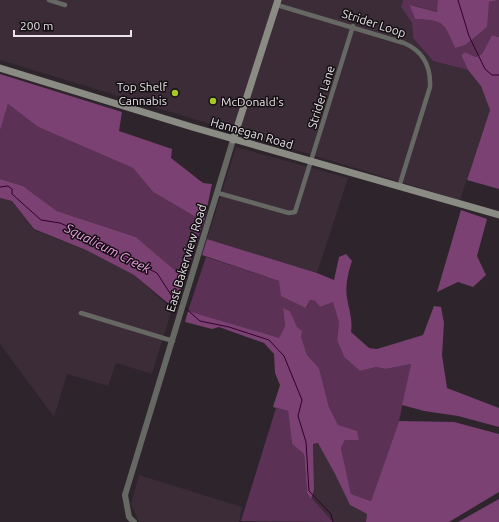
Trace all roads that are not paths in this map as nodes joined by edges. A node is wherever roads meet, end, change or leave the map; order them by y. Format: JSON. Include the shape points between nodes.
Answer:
{"nodes":[{"id":1,"x":49,"y":0,"type":"edge"},
{"id":2,"x":277,"y":2,"type":"edge"},
{"id":3,"x":65,"y":5,"type":"dead end"},
{"id":4,"x":353,"y":26,"type":"junction"},
{"id":5,"x":0,"y":68,"type":"edge"},
{"id":6,"x":233,"y":140,"type":"junction"},
{"id":7,"x":311,"y":162,"type":"junction"},
{"id":8,"x":399,"y":187,"type":"junction"},
{"id":9,"x":218,"y":194,"type":"junction"},
{"id":10,"x":499,"y":215,"type":"edge"},
{"id":11,"x":81,"y":313,"type":"dead end"},
{"id":12,"x":173,"y":341,"type":"junction"},
{"id":13,"x":134,"y":522,"type":"edge"}],
"edges":[{"from":1,"to":3,"type":"street"},
{"from":2,"to":4,"type":"street","name":"Strider Loop"},
{"from":2,"to":6,"type":"main road","name":"East Bakerview Road"},
{"from":4,"to":7,"type":"street","name":"Strider Lane"},
{"from":4,"to":8,"type":"street","name":"Strider Loop","via":[[412,46],[423,57],[430,75],[430,87]]},
{"from":5,"to":6,"type":"main road","name":"Hannegan Road"},
{"from":6,"to":7,"type":"main road","name":"Hannegan Road"},
{"from":6,"to":9,"type":"street","name":"East Bakerview Road"},
{"from":7,"to":8,"type":"main road","name":"Hannegan Road"},
{"from":7,"to":9,"type":"street","name":"Strider Lane","via":[[298,205],[292,213]]},
{"from":8,"to":10,"type":"main road","name":"Hannegan Road"},
{"from":9,"to":12,"type":"street","name":"East Bakerview Road"},
{"from":11,"to":12,"type":"street"},
{"from":12,"to":13,"type":"street","name":"East Bakerview Road","via":[[125,495],[129,517]]}]}
